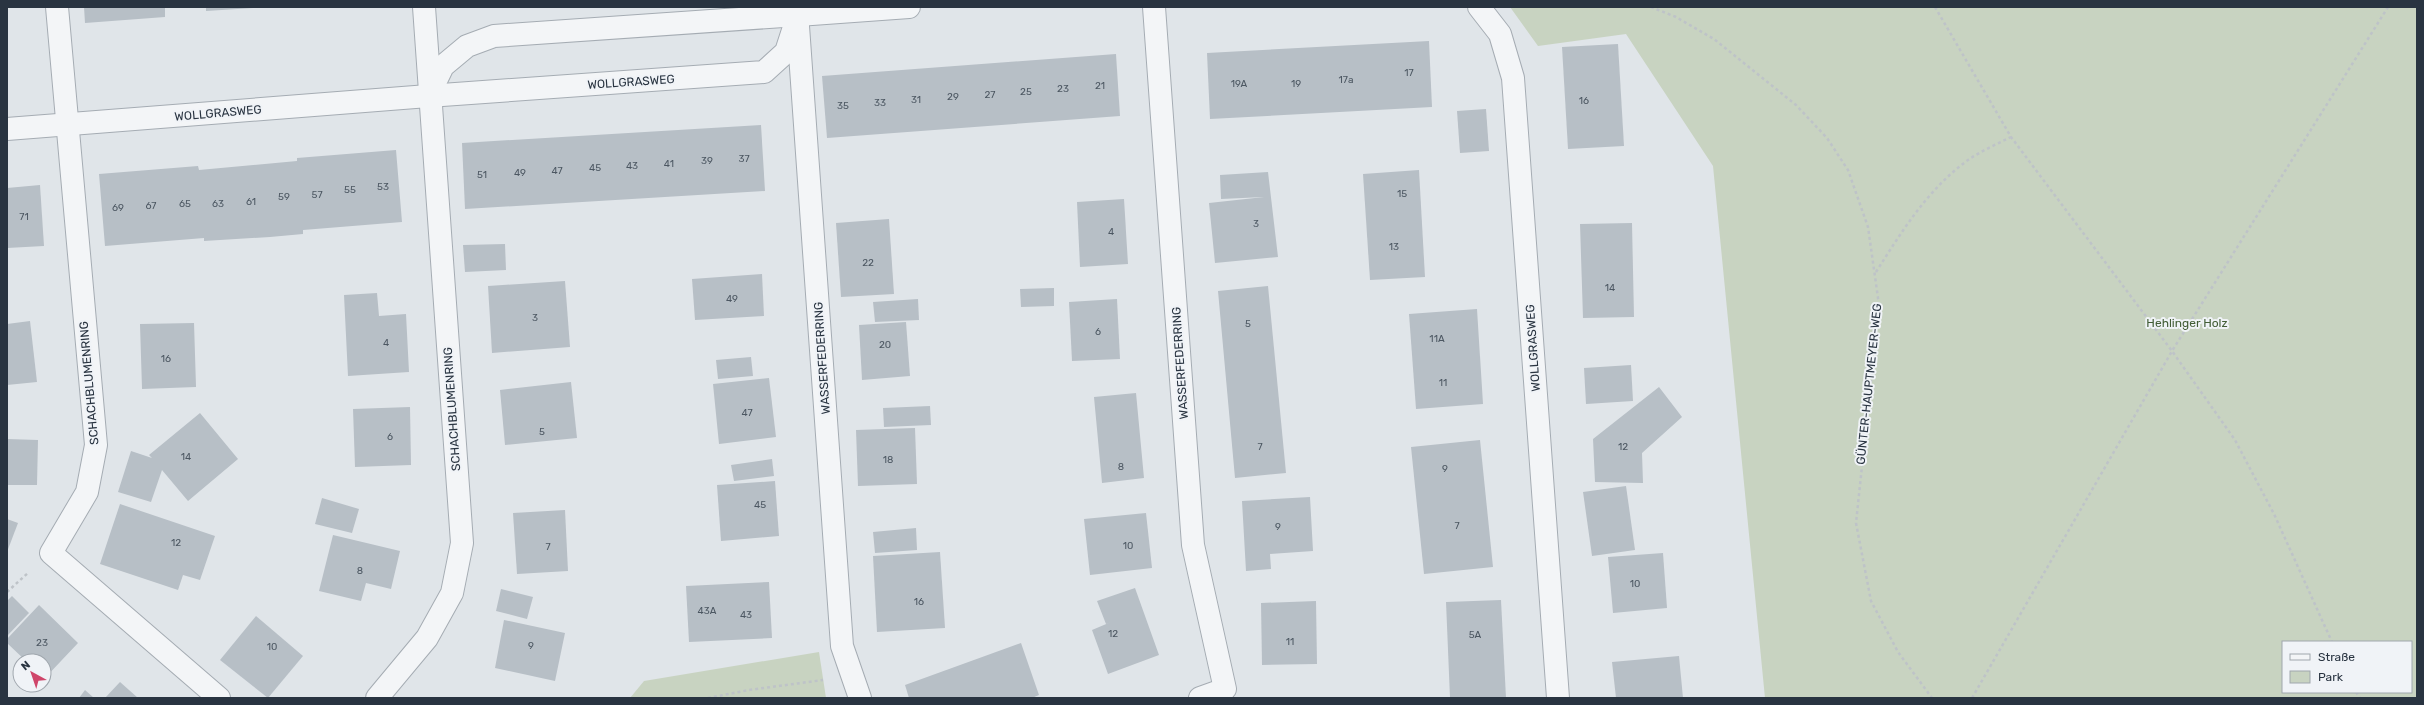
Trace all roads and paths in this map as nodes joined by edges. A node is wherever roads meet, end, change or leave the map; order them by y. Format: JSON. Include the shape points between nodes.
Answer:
{"nodes":[{"id":1,"x":57,"y":7,"type":"edge"},
{"id":2,"x":424,"y":7,"type":"edge"},
{"id":3,"x":909,"y":7,"type":"edge"},
{"id":4,"x":1154,"y":7,"type":"edge"},
{"id":5,"x":1479,"y":7,"type":"edge"},
{"id":6,"x":1651,"y":7,"type":"edge"},
{"id":7,"x":1935,"y":7,"type":"edge"},
{"id":8,"x":2388,"y":7,"type":"edge"},
{"id":9,"x":797,"y":11,"type":"edge"},
{"id":10,"x":428,"y":96,"type":"junction"},
{"id":11,"x":66,"y":125,"type":"junction"},
{"id":12,"x":7,"y":129,"type":"edge"},
{"id":13,"x":2011,"y":137,"type":"junction"},
{"id":14,"x":1876,"y":273,"type":"junction"},
{"id":15,"x":2172,"y":351,"type":"junction"},
{"id":16,"x":2332,"y":641,"type":"edge"},
{"id":17,"x":851,"y":677,"type":"junction"},
{"id":18,"x":219,"y":698,"type":"edge"},
{"id":19,"x":377,"y":698,"type":"edge"},
{"id":20,"x":708,"y":698,"type":"edge"},
{"id":21,"x":860,"y":698,"type":"edge"},
{"id":22,"x":1200,"y":698,"type":"edge"},
{"id":23,"x":1558,"y":698,"type":"edge"},
{"id":24,"x":1932,"y":698,"type":"edge"},
{"id":25,"x":1972,"y":698,"type":"edge"}],
"edges":[{"from":1,"to":11,"type":"street"},
{"from":2,"to":10,"type":"street","name":"SCHACHBLUMENRING"},
{"from":3,"to":9,"type":"street"},
{"from":4,"to":22,"type":"street","name":"WASSERFEDERRING","via":[[1193,545],[1225,689]]},
{"from":5,"to":23,"type":"street","name":"WOLLGRASWEG","via":[[1500,34],[1513,78]]},
{"from":6,"to":14,"type":"path","name":"GÜNTER-HAUPTMEYER-WEG","via":[[1714,39],[1796,105],[1828,138],[1848,170],[1868,226]]},
{"from":7,"to":13,"type":"path"},
{"from":8,"to":15,"type":"path"},
{"from":9,"to":10,"type":"street","via":[[494,36],[467,46],[443,66]]},
{"from":9,"to":10,"type":"street","name":"WOLLGRASWEG","via":[[786,52],[764,72]]},
{"from":9,"to":17,"type":"street","name":"WASSERFEDERRING","via":[[842,646]]},
{"from":10,"to":11,"type":"street","name":"WOLLGRASWEG"},
{"from":10,"to":19,"type":"street","name":"SCHACHBLUMENRING","via":[[462,543],[452,593],[427,638]]},
{"from":11,"to":12,"type":"street","name":"WOLLGRASWEG"},
{"from":11,"to":18,"type":"street","name":"SCHACHBLUMENRING","via":[[96,445],[87,492],[51,553]]},
{"from":13,"to":14,"type":"path","via":[[1969,159],[1934,188],[1902,231]]},
{"from":13,"to":15,"type":"path"},
{"from":14,"to":24,"type":"path","name":"GÜNTER-HAUPTMEYER-WEG","via":[[1879,304],[1856,523],[1870,601],[1898,652]]},
{"from":15,"to":16,"type":"path","via":[[2235,440],[2274,514]]},
{"from":15,"to":25,"type":"path"},
{"from":17,"to":20,"type":"path"},
{"from":17,"to":21,"type":"street","name":"WASSERFEDERRING"}]}
